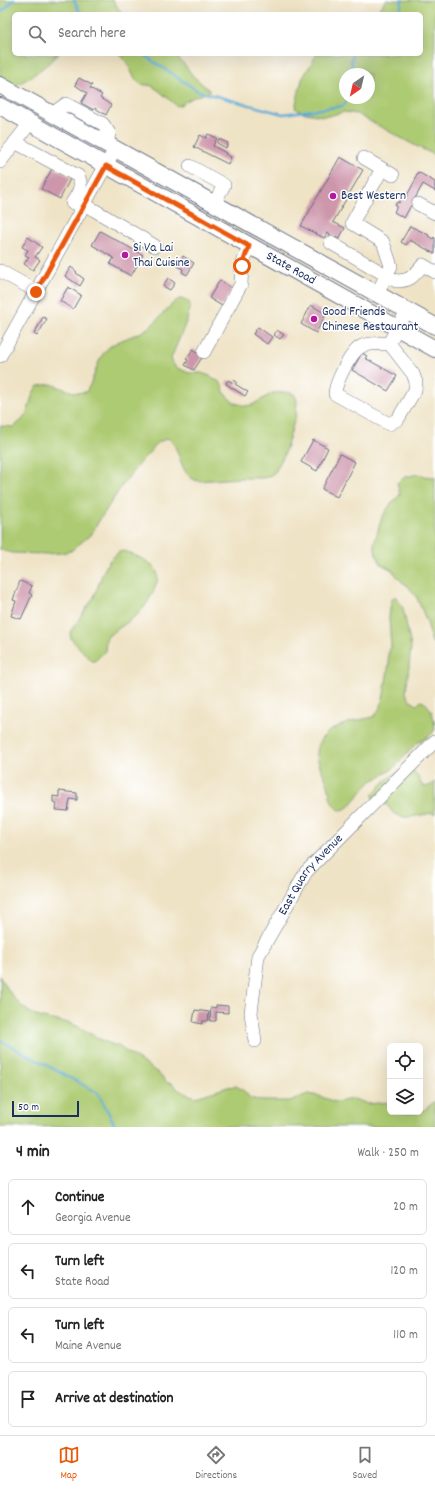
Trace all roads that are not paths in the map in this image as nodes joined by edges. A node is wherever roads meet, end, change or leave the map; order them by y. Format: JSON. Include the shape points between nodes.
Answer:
{"nodes":[{"id":1,"x":0,"y":85,"type":"edge"},
{"id":2,"x":0,"y":106,"type":"edge"},
{"id":3,"x":30,"y":123,"type":"junction"},
{"id":4,"x":15,"y":142,"type":"junction"},
{"id":5,"x":111,"y":147,"type":"junction"},
{"id":6,"x":364,"y":158,"type":"dead end"},
{"id":7,"x":1,"y":159,"type":"edge"},
{"id":8,"x":106,"y":166,"type":"junction"},
{"id":9,"x":190,"y":166,"type":"dead end"},
{"id":10,"x":382,"y":169,"type":"junction"},
{"id":11,"x":393,"y":175,"type":"dead end"},
{"id":12,"x":78,"y":204,"type":"junction"},
{"id":13,"x":214,"y":204,"type":"junction"},
{"id":14,"x":418,"y":204,"type":"dead end"},
{"id":15,"x":435,"y":213,"type":"edge"},
{"id":16,"x":331,"y":243,"type":"dead end"},
{"id":17,"x":155,"y":246,"type":"dead end"},
{"id":18,"x":249,"y":246,"type":"junction"},
{"id":19,"x":0,"y":271,"type":"edge"},
{"id":20,"x":435,"y":272,"type":"edge"},
{"id":21,"x":387,"y":275,"type":"junction"},
{"id":22,"x":36,"y":292,"type":"junction"},
{"id":23,"x":376,"y":294,"type":"junction"},
{"id":24,"x":407,"y":311,"type":"junction"},
{"id":25,"x":435,"y":326,"type":"edge"},
{"id":26,"x":397,"y":328,"type":"junction"},
{"id":27,"x":389,"y":343,"type":"junction"},
{"id":28,"x":435,"y":349,"type":"edge"},
{"id":29,"x":204,"y":352,"type":"dead end"},
{"id":30,"x":0,"y":356,"type":"edge"},
{"id":31,"x":435,"y":741,"type":"edge"},
{"id":32,"x":255,"y":1040,"type":"dead end"}],
"edges":[{"from":1,"to":5,"type":"main road","name":"State Road"},
{"from":2,"to":3,"type":"main road","name":"State Road"},
{"from":3,"to":4,"type":"street"},
{"from":3,"to":8,"type":"main road","name":"State Road"},
{"from":4,"to":7,"type":"street"},
{"from":4,"to":12,"type":"street","via":[[78,176]]},
{"from":5,"to":8,"type":"street"},
{"from":5,"to":13,"type":"main road","name":"State Road"},
{"from":6,"to":10,"type":"street"},
{"from":8,"to":12,"type":"street"},
{"from":8,"to":18,"type":"main road","name":"State Road"},
{"from":9,"to":13,"type":"street","via":[[224,185]]},
{"from":10,"to":11,"type":"street"},
{"from":10,"to":21,"type":"street","via":[[352,223],[383,242],[390,266]]},
{"from":12,"to":17,"type":"street"},
{"from":12,"to":22,"type":"street"},
{"from":13,"to":23,"type":"main road","name":"State Road"},
{"from":14,"to":15,"type":"street"},
{"from":16,"to":21,"type":"street"},
{"from":18,"to":26,"type":"main road","name":"State Road"},
{"from":18,"to":29,"type":"street","via":[[242,266],[241,284]]},
{"from":19,"to":22,"type":"street"},
{"from":20,"to":21,"type":"street","via":[[423,265],[405,281],[396,281]]},
{"from":21,"to":23,"type":"street"},
{"from":22,"to":30,"type":"street"},
{"from":23,"to":24,"type":"main road","name":"State Road"},
{"from":24,"to":25,"type":"main road","name":"State Road"},
{"from":24,"to":26,"type":"street"},
{"from":26,"to":27,"type":"street"},
{"from":26,"to":28,"type":"main road","name":"State Road"},
{"from":27,"to":27,"type":"street","via":[[413,374],[416,382],[415,390],[398,419],[389,424],[335,394],[335,386],[354,352],[362,346]]},
{"from":31,"to":32,"type":"street","name":"East Quarry Avenue","via":[[306,872],[258,956],[251,1013]]}]}
